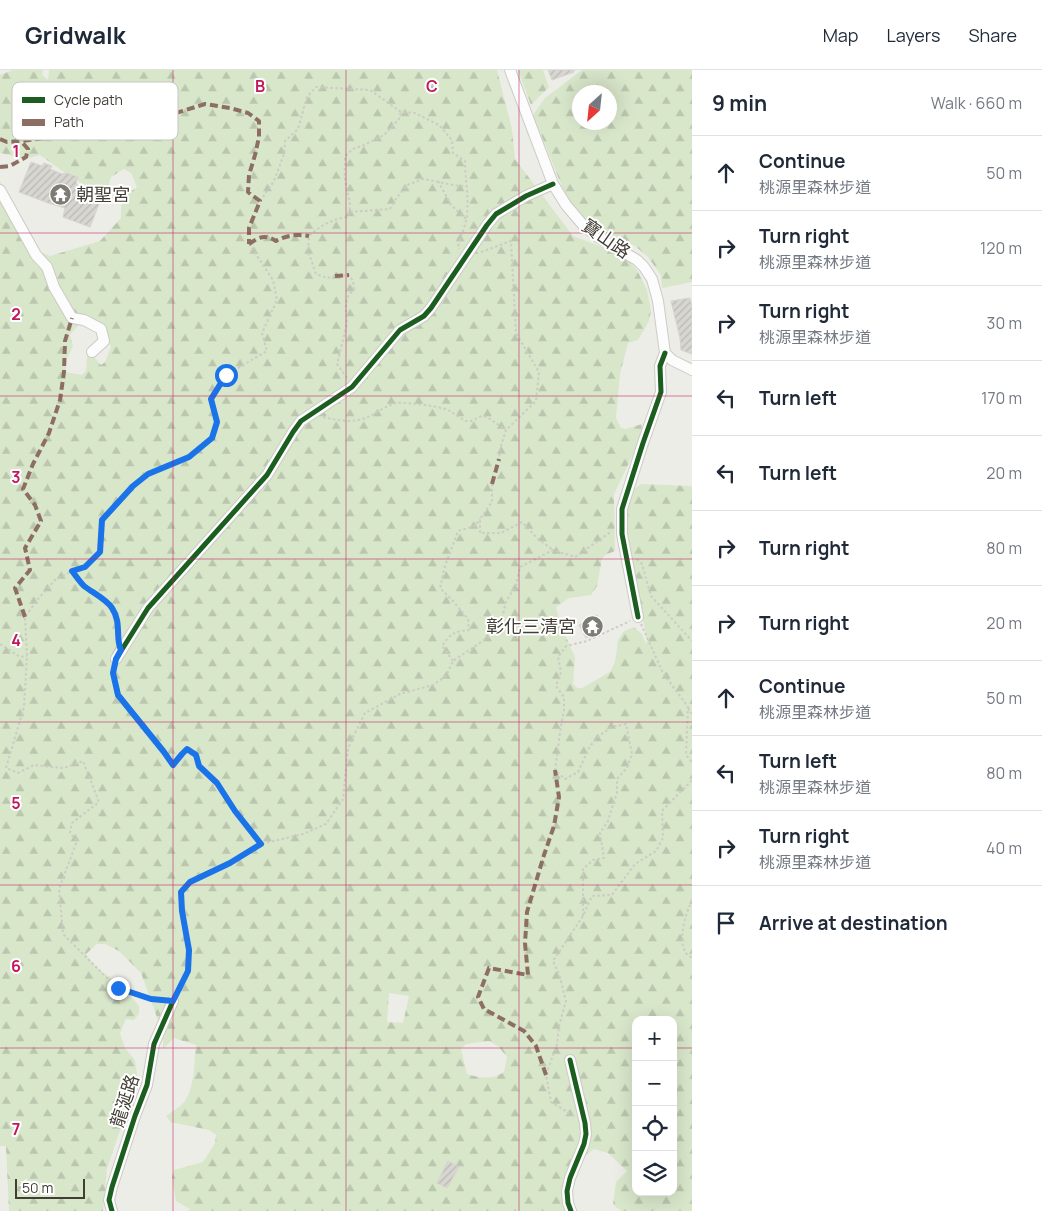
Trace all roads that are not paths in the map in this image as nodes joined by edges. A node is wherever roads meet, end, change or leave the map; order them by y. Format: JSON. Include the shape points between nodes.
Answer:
{"nodes":[{"id":1,"x":510,"y":70,"type":"edge"},
{"id":2,"x":553,"y":184,"type":"junction"},
{"id":3,"x":0,"y":190,"type":"edge"},
{"id":4,"x":92,"y":352,"type":"dead end"},
{"id":5,"x":665,"y":353,"type":"junction"},
{"id":6,"x":692,"y":370,"type":"edge"},
{"id":7,"x":638,"y":617,"type":"road end"},
{"id":8,"x":118,"y":654,"type":"road end"},
{"id":9,"x":173,"y":1001,"type":"road end"},
{"id":10,"x":570,"y":1060,"type":"dead end"},
{"id":11,"x":112,"y":1211,"type":"edge"},
{"id":12,"x":571,"y":1211,"type":"edge"}],
"edges":[{"from":1,"to":2,"type":"street","name":"寶山路"},
{"from":2,"to":5,"type":"street","name":"寶山路","via":[[583,225],[637,260],[652,279]]},
{"from":2,"to":8,"type":"street","via":[[496,214],[424,316],[400,330],[352,387],[301,421],[267,475],[148,608]]},
{"from":3,"to":4,"type":"street","via":[[36,255],[47,267],[54,287],[72,318],[101,329],[104,341]]},
{"from":5,"to":6,"type":"street"},
{"from":5,"to":7,"type":"street","name":"寶山路","via":[[660,366],[661,392],[622,509],[622,534]]},
{"from":9,"to":11,"type":"street","name":"龍涎路","via":[[154,1044],[147,1085],[112,1187],[109,1200]]},
{"from":10,"to":12,"type":"street","via":[[586,1134],[567,1191]]}]}
